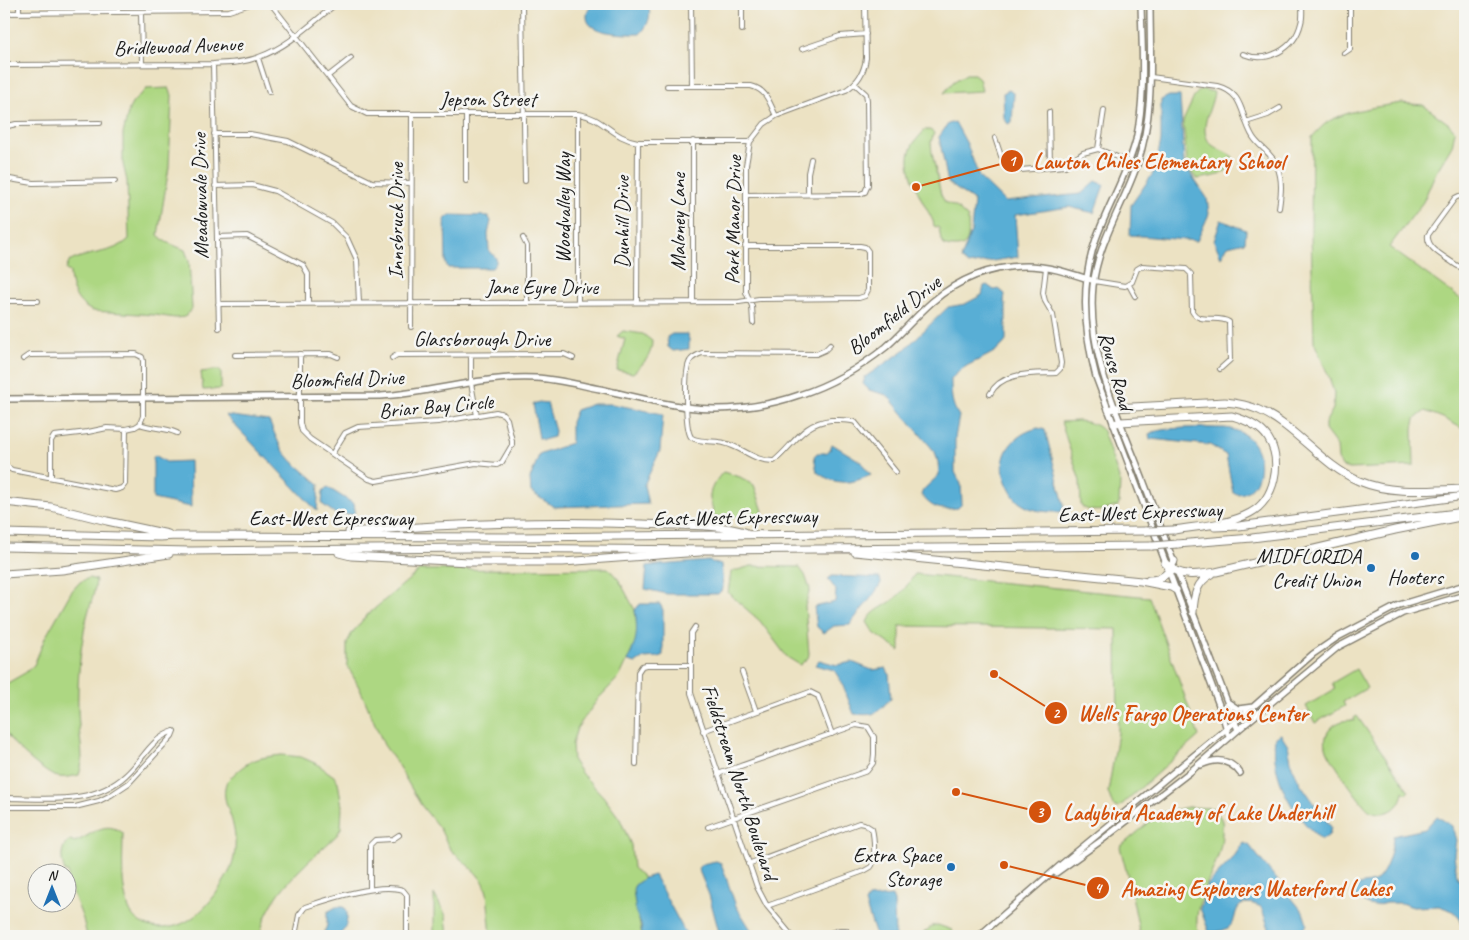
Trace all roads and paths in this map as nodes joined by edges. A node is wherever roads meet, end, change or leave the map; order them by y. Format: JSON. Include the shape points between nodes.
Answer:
{"nodes":[{"id":1,"x":20,"y":4,"type":"edge"},
{"id":2,"x":250,"y":4,"type":"edge"},
{"id":3,"x":271,"y":4,"type":"edge"},
{"id":4,"x":336,"y":4,"type":"edge"},
{"id":5,"x":522,"y":4,"type":"edge"},
{"id":6,"x":691,"y":4,"type":"edge"},
{"id":7,"x":742,"y":4,"type":"edge"},
{"id":8,"x":865,"y":4,"type":"edge"},
{"id":9,"x":1141,"y":4,"type":"edge"},
{"id":10,"x":1150,"y":4,"type":"edge"},
{"id":11,"x":1205,"y":4,"type":"edge"},
{"id":12,"x":1241,"y":4,"type":"edge"},
{"id":13,"x":1302,"y":4,"type":"edge"},
{"id":14,"x":1350,"y":4,"type":"edge"},
{"id":15,"x":141,"y":12,"type":"junction"},
{"id":16,"x":19,"y":13,"type":"junction"},
{"id":17,"x":4,"y":14,"type":"edge"},
{"id":18,"x":742,"y":30,"type":"dead end"},
{"id":19,"x":866,"y":34,"type":"junction"},
{"id":20,"x":296,"y":35,"type":"junction"},
{"id":21,"x":802,"y":49,"type":"dead end"},
{"id":22,"x":1243,"y":54,"type":"dead end"},
{"id":23,"x":1344,"y":54,"type":"dead end"},
{"id":24,"x":258,"y":58,"type":"junction"},
{"id":25,"x":351,"y":58,"type":"dead end"},
{"id":26,"x":142,"y":64,"type":"junction"},
{"id":27,"x":213,"y":64,"type":"junction"},
{"id":28,"x":4,"y":65,"type":"edge"},
{"id":29,"x":328,"y":76,"type":"junction"},
{"id":30,"x":1151,"y":78,"type":"junction"},
{"id":31,"x":855,"y":84,"type":"junction"},
{"id":32,"x":667,"y":86,"type":"dead end"},
{"id":33,"x":692,"y":86,"type":"junction"},
{"id":34,"x":270,"y":92,"type":"dead end"},
{"id":35,"x":1280,"y":108,"type":"dead end"},
{"id":36,"x":1104,"y":110,"type":"dead end"},
{"id":37,"x":1049,"y":112,"type":"dead end"},
{"id":38,"x":466,"y":114,"type":"junction"},
{"id":39,"x":524,"y":114,"type":"junction"},
{"id":40,"x":578,"y":114,"type":"junction"},
{"id":41,"x":412,"y":115,"type":"junction"},
{"id":42,"x":776,"y":116,"type":"junction"},
{"id":43,"x":1246,"y":122,"type":"junction"},
{"id":44,"x":100,"y":123,"type":"dead end"},
{"id":45,"x":4,"y":127,"type":"edge"},
{"id":46,"x":214,"y":134,"type":"junction"},
{"id":47,"x":995,"y":138,"type":"dead end"},
{"id":48,"x":693,"y":141,"type":"junction"},
{"id":49,"x":638,"y":142,"type":"junction"},
{"id":50,"x":750,"y":142,"type":"junction"},
{"id":51,"x":1098,"y":149,"type":"junction"},
{"id":52,"x":811,"y":159,"type":"dead end"},
{"id":53,"x":1129,"y":162,"type":"junction"},
{"id":54,"x":1137,"y":164,"type":"junction"},
{"id":55,"x":1050,"y":167,"type":"junction"},
{"id":56,"x":4,"y":178,"type":"edge"},
{"id":57,"x":115,"y":181,"type":"dead end"},
{"id":58,"x":466,"y":181,"type":"dead end"},
{"id":59,"x":524,"y":181,"type":"dead end"},
{"id":60,"x":411,"y":183,"type":"junction"},
{"id":61,"x":215,"y":186,"type":"junction"},
{"id":62,"x":808,"y":194,"type":"junction"},
{"id":63,"x":746,"y":195,"type":"junction"},
{"id":64,"x":1465,"y":198,"type":"edge"},
{"id":65,"x":1279,"y":208,"type":"dead end"},
{"id":66,"x":216,"y":237,"type":"junction"},
{"id":67,"x":523,"y":238,"type":"dead end"},
{"id":68,"x":745,"y":246,"type":"junction"},
{"id":69,"x":1465,"y":265,"type":"edge"},
{"id":70,"x":1046,"y":268,"type":"junction"},
{"id":71,"x":1087,"y":278,"type":"junction"},
{"id":72,"x":1094,"y":281,"type":"junction"},
{"id":73,"x":1129,"y":285,"type":"junction"},
{"id":74,"x":1135,"y":296,"type":"dead end"},
{"id":75,"x":750,"y":300,"type":"junction"},
{"id":76,"x":4,"y":301,"type":"edge"},
{"id":77,"x":38,"y":301,"type":"dead end"},
{"id":78,"x":527,"y":302,"type":"junction"},
{"id":79,"x":578,"y":302,"type":"junction"},
{"id":80,"x":637,"y":302,"type":"junction"},
{"id":81,"x":693,"y":302,"type":"junction"},
{"id":82,"x":308,"y":303,"type":"junction"},
{"id":83,"x":359,"y":303,"type":"junction"},
{"id":84,"x":411,"y":303,"type":"junction"},
{"id":85,"x":218,"y":304,"type":"junction"},
{"id":86,"x":753,"y":323,"type":"dead end"},
{"id":87,"x":411,"y":327,"type":"dead end"},
{"id":88,"x":219,"y":328,"type":"dead end"},
{"id":89,"x":830,"y":345,"type":"dead end"},
{"id":90,"x":300,"y":354,"type":"junction"},
{"id":91,"x":470,"y":354,"type":"junction"},
{"id":92,"x":235,"y":355,"type":"dead end"},
{"id":93,"x":338,"y":357,"type":"dead end"},
{"id":94,"x":392,"y":358,"type":"dead end"},
{"id":95,"x":573,"y":358,"type":"dead end"},
{"id":96,"x":23,"y":359,"type":"dead end"},
{"id":97,"x":1220,"y":370,"type":"dead end"},
{"id":98,"x":471,"y":383,"type":"junction"},
{"id":99,"x":990,"y":394,"type":"dead end"},
{"id":100,"x":300,"y":397,"type":"junction"},
{"id":101,"x":143,"y":398,"type":"junction"},
{"id":102,"x":4,"y":399,"type":"edge"},
{"id":103,"x":687,"y":407,"type":"junction"},
{"id":104,"x":1112,"y":409,"type":"junction"},
{"id":105,"x":477,"y":416,"type":"junction"},
{"id":106,"x":1117,"y":423,"type":"junction"},
{"id":107,"x":140,"y":424,"type":"junction"},
{"id":108,"x":126,"y":429,"type":"junction"},
{"id":109,"x":177,"y":432,"type":"dead end"},
{"id":110,"x":332,"y":454,"type":"junction"},
{"id":111,"x":4,"y":455,"type":"edge"},
{"id":112,"x":896,"y":472,"type":"dead end"},
{"id":113,"x":51,"y":477,"type":"junction"},
{"id":114,"x":1465,"y":489,"type":"edge"},
{"id":115,"x":1465,"y":496,"type":"edge"},
{"id":116,"x":4,"y":502,"type":"edge"},
{"id":117,"x":1465,"y":512,"type":"edge"},
{"id":118,"x":1465,"y":516,"type":"edge"},
{"id":119,"x":1174,"y":530,"type":"junction"},
{"id":120,"x":4,"y":533,"type":"edge"},
{"id":121,"x":752,"y":534,"type":"junction"},
{"id":122,"x":332,"y":535,"type":"junction"},
{"id":123,"x":176,"y":536,"type":"junction"},
{"id":124,"x":4,"y":547,"type":"edge"},
{"id":125,"x":844,"y":549,"type":"junction"},
{"id":126,"x":329,"y":550,"type":"junction"},
{"id":127,"x":708,"y":550,"type":"junction"},
{"id":128,"x":190,"y":551,"type":"junction"},
{"id":129,"x":1174,"y":561,"type":"joint"},
{"id":130,"x":1165,"y":562,"type":"joint"},
{"id":131,"x":1173,"y":571,"type":"junction"},
{"id":132,"x":1216,"y":572,"type":"junction"},
{"id":133,"x":4,"y":574,"type":"edge"},
{"id":134,"x":1141,"y":581,"type":"junction"},
{"id":135,"x":1465,"y":585,"type":"edge"},
{"id":136,"x":1176,"y":590,"type":"junction"},
{"id":137,"x":1465,"y":595,"type":"edge"},
{"id":138,"x":1399,"y":605,"type":"junction"},
{"id":139,"x":1193,"y":612,"type":"junction"},
{"id":140,"x":1403,"y":613,"type":"junction"},
{"id":141,"x":695,"y":627,"type":"dead end"},
{"id":142,"x":691,"y":665,"type":"junction"},
{"id":143,"x":742,"y":672,"type":"dead end"},
{"id":144,"x":1228,"y":703,"type":"junction"},
{"id":145,"x":1253,"y":707,"type":"junction"},
{"id":146,"x":756,"y":711,"type":"junction"},
{"id":147,"x":1235,"y":721,"type":"junction"},
{"id":148,"x":1227,"y":728,"type":"junction"},
{"id":149,"x":703,"y":730,"type":"junction"},
{"id":150,"x":1238,"y":730,"type":"junction"},
{"id":151,"x":832,"y":734,"type":"junction"},
{"id":152,"x":1229,"y":737,"type":"junction"},
{"id":153,"x":636,"y":764,"type":"dead end"},
{"id":154,"x":1196,"y":767,"type":"junction"},
{"id":155,"x":1240,"y":773,"type":"dead end"},
{"id":156,"x":718,"y":774,"type":"junction"},
{"id":157,"x":4,"y":798,"type":"edge"},
{"id":158,"x":4,"y":807,"type":"edge"},
{"id":159,"x":733,"y":819,"type":"junction"},
{"id":160,"x":708,"y":827,"type":"dead end"},
{"id":161,"x":399,"y":835,"type":"dead end"},
{"id":162,"x":748,"y":864,"type":"junction"},
{"id":163,"x":1047,"y":879,"type":"junction"},
{"id":164,"x":370,"y":889,"type":"junction"},
{"id":165,"x":767,"y":906,"type":"junction"},
{"id":166,"x":295,"y":936,"type":"edge"},
{"id":167,"x":406,"y":936,"type":"edge"},
{"id":168,"x":792,"y":936,"type":"edge"},
{"id":169,"x":821,"y":936,"type":"edge"},
{"id":170,"x":850,"y":936,"type":"edge"},
{"id":171,"x":979,"y":936,"type":"edge"}],
"edges":[{"from":1,"to":16,"type":"street"},
{"from":2,"to":15,"type":"street","via":[[229,11]]},
{"from":3,"to":20,"type":"street","name":"Jepson Street"},
{"from":4,"to":20,"type":"street","name":"Bridlewood Avenue"},
{"from":5,"to":39,"type":"street"},
{"from":6,"to":33,"type":"street"},
{"from":7,"to":18,"type":"street"},
{"from":8,"to":19,"type":"street"},
{"from":9,"to":53,"type":"street","name":"Rouse Road","via":[[1142,95],[1138,130]]},
{"from":10,"to":30,"type":"street","name":"Rouse Road"},
{"from":11,"to":12,"type":"street","via":[[1222,7]]},
{"from":13,"to":22,"type":"street","via":[[1301,26],[1290,44],[1266,57],[1252,58]]},
{"from":14,"to":23,"type":"street","via":[[1350,49]]},
{"from":15,"to":16,"type":"street"},
{"from":15,"to":26,"type":"street"},
{"from":16,"to":17,"type":"street"},
{"from":19,"to":21,"type":"street","via":[[840,36]]},
{"from":19,"to":31,"type":"street","via":[[865,66]]},
{"from":20,"to":24,"type":"street","name":"Bridlewood Avenue"},
{"from":20,"to":29,"type":"street","name":"Jepson Street"},
{"from":24,"to":27,"type":"street","name":"Bridlewood Avenue"},
{"from":24,"to":34,"type":"street"},
{"from":25,"to":29,"type":"street"},
{"from":26,"to":27,"type":"street","name":"Bridlewood Avenue"},
{"from":26,"to":28,"type":"street","name":"Bridlewood Avenue"},
{"from":27,"to":46,"type":"street","name":"Meadowvale Drive"},
{"from":29,"to":41,"type":"street","name":"Jepson Street","via":[[351,106],[367,114]]},
{"from":30,"to":43,"type":"street","via":[[1226,89],[1235,96]]},
{"from":30,"to":54,"type":"street","name":"Rouse Road","via":[[1149,116]]},
{"from":31,"to":42,"type":"street","name":"Park Manor Drive"},
{"from":31,"to":62,"type":"street","via":[[866,94],[867,100],[868,186],[860,194]]},
{"from":32,"to":33,"type":"street"},
{"from":33,"to":42,"type":"street","via":[[759,88]]},
{"from":35,"to":43,"type":"street"},
{"from":36,"to":51,"type":"street"},
{"from":37,"to":55,"type":"street"},
{"from":38,"to":39,"type":"street","name":"Jepson Street"},
{"from":38,"to":41,"type":"street","name":"Jepson Street"},
{"from":38,"to":58,"type":"street"},
{"from":39,"to":40,"type":"street","name":"Jepson Street"},
{"from":39,"to":59,"type":"street"},
{"from":40,"to":49,"type":"street","name":"Jepson Street","via":[[596,118],[621,137]]},
{"from":40,"to":79,"type":"street","name":"Woodvalley Way"},
{"from":41,"to":60,"type":"street","name":"Innsbruck Drive"},
{"from":42,"to":50,"type":"street","name":"Park Manor Drive","via":[[764,124]]},
{"from":43,"to":65,"type":"street","via":[[1253,138],[1272,156],[1277,166],[1281,180]]},
{"from":44,"to":45,"type":"street"},
{"from":46,"to":60,"type":"street","via":[[250,134],[288,141],[372,182]]},
{"from":46,"to":61,"type":"street","name":"Meadowvale Drive"},
{"from":47,"to":55,"type":"street","via":[[1001,156],[1014,168]]},
{"from":48,"to":49,"type":"street","name":"Jepson Street"},
{"from":48,"to":50,"type":"street","name":"Jepson Street"},
{"from":48,"to":81,"type":"street","name":"Maloney Lane"},
{"from":49,"to":80,"type":"street","name":"Dunhill Drive"},
{"from":50,"to":63,"type":"street","name":"Park Manor Drive"},
{"from":51,"to":53,"type":"street"},
{"from":51,"to":55,"type":"street","via":[[1083,153],[1064,166]]},
{"from":52,"to":62,"type":"street"},
{"from":53,"to":54,"type":"street"},
{"from":53,"to":71,"type":"street","name":"Rouse Road","via":[[1096,238]]},
{"from":54,"to":72,"type":"street","name":"Rouse Road","via":[[1107,234]]},
{"from":56,"to":57,"type":"street","via":[[33,183]]},
{"from":60,"to":84,"type":"street","name":"Innsbruck Drive"},
{"from":61,"to":66,"type":"street","name":"Meadowvale Drive"},
{"from":61,"to":83,"type":"street","via":[[252,185],[275,191],[332,223],[348,238],[357,260]]},
{"from":62,"to":63,"type":"street"},
{"from":63,"to":68,"type":"street","name":"Park Manor Drive"},
{"from":64,"to":69,"type":"street","via":[[1455,198],[1427,240],[1430,246],[1456,265]]},
{"from":66,"to":82,"type":"street","via":[[247,236],[302,265],[308,274]]},
{"from":66,"to":85,"type":"street","name":"Meadowvale Drive"},
{"from":67,"to":78,"type":"street"},
{"from":68,"to":75,"type":"street","name":"Park Manor Drive","via":[[746,292]]},
{"from":68,"to":75,"type":"street","name":"Jane Eyre Drive","via":[[860,246],[868,251],[868,290],[865,296]]},
{"from":70,"to":71,"type":"street","name":"Bloomfield Drive"},
{"from":70,"to":99,"type":"street","via":[[1043,293],[1056,326],[1060,369],[1056,373],[1006,379]]},
{"from":70,"to":103,"type":"street","name":"Bloomfield Drive","via":[[1006,268],[963,281],[931,302],[869,359],[800,395],[740,407]]},
{"from":71,"to":72,"type":"street","name":"Bloomfield Drive"},
{"from":71,"to":104,"type":"street","name":"Rouse Road","via":[[1087,339],[1096,377]]},
{"from":72,"to":73,"type":"street"},
{"from":72,"to":104,"type":"street","name":"Rouse Road","via":[[1094,336]]},
{"from":73,"to":74,"type":"street"},
{"from":73,"to":97,"type":"street","via":[[1142,266],[1186,269],[1191,274],[1194,316],[1224,318],[1229,322],[1230,360]]},
{"from":75,"to":81,"type":"street","name":"Jane Eyre Drive"},
{"from":75,"to":86,"type":"street","name":"Park Manor Drive"},
{"from":76,"to":77,"type":"street"},
{"from":78,"to":79,"type":"street","name":"Jane Eyre Drive"},
{"from":78,"to":84,"type":"street","name":"Jane Eyre Drive"},
{"from":79,"to":80,"type":"street","name":"Jane Eyre Drive"},
{"from":80,"to":81,"type":"street","name":"Jane Eyre Drive"},
{"from":82,"to":83,"type":"street","name":"Jane Eyre Drive"},
{"from":82,"to":85,"type":"street","name":"Jane Eyre Drive"},
{"from":83,"to":84,"type":"street","name":"Jane Eyre Drive"},
{"from":84,"to":87,"type":"street","name":"Innsbruck Drive"},
{"from":85,"to":88,"type":"street","name":"Meadowvale Drive"},
{"from":89,"to":103,"type":"street","via":[[816,354],[702,353],[695,356],[686,370]]},
{"from":90,"to":92,"type":"street"},
{"from":90,"to":93,"type":"street"},
{"from":90,"to":100,"type":"street","name":"Briar Bay Circle"},
{"from":91,"to":94,"type":"street","name":"Glassborough Drive","via":[[397,354]]},
{"from":91,"to":95,"type":"street","name":"Glassborough Drive","via":[[564,354]]},
{"from":91,"to":98,"type":"street"},
{"from":96,"to":101,"type":"street","via":[[29,355],[136,354],[143,360]]},
{"from":98,"to":100,"type":"street","name":"Bloomfield Drive","via":[[397,395]]},
{"from":98,"to":103,"type":"street","name":"Bloomfield Drive","via":[[503,378],[558,380]]},
{"from":98,"to":105,"type":"street"},
{"from":100,"to":101,"type":"street","name":"Bloomfield Drive"},
{"from":100,"to":110,"type":"street","name":"Briar Bay Circle","via":[[302,431]]},
{"from":101,"to":102,"type":"street","name":"Bloomfield Drive"},
{"from":101,"to":107,"type":"street"},
{"from":103,"to":112,"type":"street","via":[[692,438],[726,443],[766,462],[774,462],[816,422],[849,420],[855,422]]},
{"from":104,"to":106,"type":"street","name":"Rouse Road"},
{"from":104,"to":114,"type":"highway","via":[[1225,402],[1240,404],[1278,421],[1338,470],[1358,480],[1381,488],[1406,491]]},
{"from":105,"to":110,"type":"street","name":"Briar Bay Circle","via":[[351,429]]},
{"from":105,"to":110,"type":"street","name":"Briar Bay Circle","via":[[496,412],[506,419],[512,445],[497,465],[476,463],[376,481]]},
{"from":106,"to":119,"type":"highway","via":[[1232,416],[1257,427],[1268,438],[1274,451],[1275,471],[1273,485],[1259,506],[1250,513],[1227,521]]},
{"from":106,"to":129,"type":"street","name":"Rouse Road"},
{"from":106,"to":130,"type":"street","name":"Rouse Road"},
{"from":107,"to":108,"type":"street"},
{"from":107,"to":109,"type":"street"},
{"from":108,"to":113,"type":"street","via":[[107,428],[54,436],[51,441]]},
{"from":108,"to":113,"type":"street","via":[[125,484],[122,488],[115,490]]},
{"from":111,"to":113,"type":"street","via":[[6,466],[12,470]]},
{"from":115,"to":119,"type":"highway","name":"East-West Expressway","via":[[1239,526]]},
{"from":116,"to":123,"type":"highway","via":[[50,507]]},
{"from":117,"to":125,"type":"highway","name":"East-West Expressway","bridge":true,"via":[[1252,538],[1152,546]]},
{"from":118,"to":132,"type":"highway"},
{"from":119,"to":121,"type":"highway","name":"East-West Expressway","bridge":true},
{"from":120,"to":123,"type":"highway","name":"East-West Expressway"},
{"from":121,"to":122,"type":"highway","name":"East-West Expressway"},
{"from":121,"to":122,"type":"highway","via":[[691,526],[586,523],[434,525]]},
{"from":122,"to":123,"type":"highway","name":"East-West Expressway"},
{"from":124,"to":128,"type":"highway","name":"East-West Expressway"},
{"from":125,"to":127,"type":"highway","name":"East-West Expressway"},
{"from":125,"to":134,"type":"highway"},
{"from":126,"to":127,"type":"highway","name":"East-West Expressway"},
{"from":126,"to":127,"type":"highway","via":[[351,556],[469,562],[585,561]]},
{"from":126,"to":128,"type":"highway","name":"East-West Expressway"},
{"from":128,"to":133,"type":"highway","via":[[62,570]]},
{"from":129,"to":131,"type":"highway"},
{"from":130,"to":131,"type":"highway"},
{"from":131,"to":132,"type":"highway","via":[[1186,575]]},
{"from":131,"to":134,"type":"highway","via":[[1161,578]]},
{"from":131,"to":136,"type":"street"},
{"from":131,"to":139,"type":"street"},
{"from":132,"to":139,"type":"highway","via":[[1199,585]]},
{"from":134,"to":136,"type":"highway"},
{"from":135,"to":138,"type":"street"},
{"from":136,"to":148,"type":"street"},
{"from":137,"to":140,"type":"street"},
{"from":138,"to":140,"type":"street"},
{"from":138,"to":145,"type":"street","via":[[1313,654]]},
{"from":139,"to":144,"type":"street"},
{"from":140,"to":150,"type":"street","via":[[1338,647]]},
{"from":141,"to":142,"type":"street","name":"Fieldstream North Boulevard","via":[[691,632]]},
{"from":142,"to":149,"type":"street","name":"Fieldstream North Boulevard","via":[[691,693]]},
{"from":142,"to":153,"type":"street","via":[[646,665],[638,672]]},
{"from":143,"to":146,"type":"street"},
{"from":144,"to":145,"type":"street","via":[[1238,709]]},
{"from":144,"to":147,"type":"street"},
{"from":145,"to":147,"type":"street"},
{"from":146,"to":149,"type":"street"},
{"from":146,"to":151,"type":"street","via":[[815,693]]},
{"from":147,"to":148,"type":"street"},
{"from":147,"to":150,"type":"street"},
{"from":148,"to":152,"type":"street"},
{"from":148,"to":163,"type":"street"},
{"from":149,"to":156,"type":"street","name":"Fieldstream North Boulevard"},
{"from":150,"to":152,"type":"street"},
{"from":151,"to":156,"type":"street"},
{"from":151,"to":159,"type":"street","via":[[856,725],[871,730],[874,763],[867,771]]},
{"from":152,"to":154,"type":"street"},
{"from":154,"to":155,"type":"street","via":[[1219,760],[1232,764]]},
{"from":154,"to":163,"type":"street"},
{"from":156,"to":159,"type":"street","name":"Fieldstream North Boulevard"},
{"from":157,"to":158,"type":"street","via":[[77,798],[103,791],[127,774],[159,737],[174,731],[129,783],[99,801],[75,807]]},
{"from":159,"to":160,"type":"street"},
{"from":159,"to":162,"type":"street","name":"Fieldstream North Boulevard"},
{"from":161,"to":164,"type":"street","via":[[393,839],[375,840],[370,845]]},
{"from":162,"to":165,"type":"street","name":"Fieldstream North Boulevard"},
{"from":162,"to":165,"type":"street","via":[[859,823],[869,826],[873,832],[871,867]]},
{"from":163,"to":171,"type":"street"},
{"from":164,"to":166,"type":"street","via":[[303,908]]},
{"from":164,"to":167,"type":"street","via":[[397,888],[404,891],[407,897]]},
{"from":165,"to":168,"type":"street","name":"Fieldstream North Boulevard"},
{"from":169,"to":170,"type":"street","via":[[842,929]]}]}
